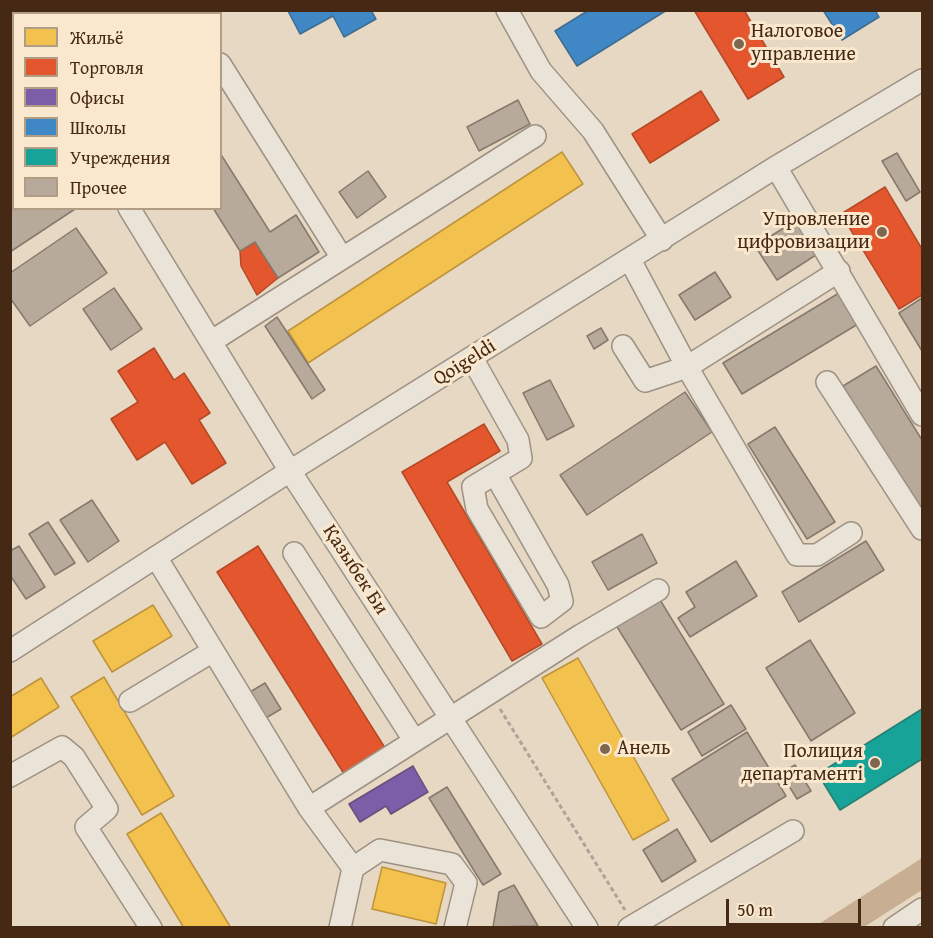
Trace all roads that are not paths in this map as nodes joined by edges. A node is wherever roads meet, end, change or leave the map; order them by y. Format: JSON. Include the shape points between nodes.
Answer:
{"nodes":[{"id":1,"x":507,"y":10,"type":"edge"},
{"id":2,"x":222,"y":67,"type":"edge"},
{"id":3,"x":922,"y":80,"type":"edge"},
{"id":4,"x":535,"y":136,"type":"dead end"},
{"id":5,"x":776,"y":167,"type":"junction"},
{"id":6,"x":130,"y":210,"type":"edge"},
{"id":7,"x":662,"y":240,"type":"junction"},
{"id":8,"x":342,"y":258,"type":"junction"},
{"id":9,"x":630,"y":260,"type":"junction"},
{"id":10,"x":839,"y":271,"type":"junction"},
{"id":11,"x":212,"y":341,"type":"junction"},
{"id":12,"x":623,"y":346,"type":"dead end"},
{"id":13,"x":472,"y":358,"type":"junction"},
{"id":14,"x":687,"y":367,"type":"junction"},
{"id":15,"x":827,"y":382,"type":"dead end"},
{"id":16,"x":922,"y":415,"type":"edge"},
{"id":17,"x":290,"y":471,"type":"junction"},
{"id":18,"x":495,"y":474,"type":"junction"},
{"id":19,"x":922,"y":530,"type":"edge"},
{"id":20,"x":851,"y":533,"type":"dead end"},
{"id":21,"x":294,"y":553,"type":"dead end"},
{"id":22,"x":156,"y":557,"type":"junction"},
{"id":23,"x":658,"y":590,"type":"dead end"},
{"id":24,"x":10,"y":651,"type":"edge"},
{"id":25,"x":213,"y":651,"type":"junction"},
{"id":26,"x":130,"y":701,"type":"dead end"},
{"id":27,"x":450,"y":717,"type":"junction"},
{"id":28,"x":414,"y":741,"type":"junction"},
{"id":29,"x":10,"y":776,"type":"edge"},
{"id":30,"x":309,"y":808,"type":"junction"},
{"id":31,"x":793,"y":831,"type":"dead end"},
{"id":32,"x":353,"y":868,"type":"junction"},
{"id":33,"x":922,"y":909,"type":"edge"},
{"id":34,"x":630,"y":923,"type":"edge"},
{"id":35,"x":151,"y":927,"type":"edge"},
{"id":36,"x":340,"y":927,"type":"edge"},
{"id":37,"x":455,"y":927,"type":"edge"},
{"id":38,"x":587,"y":927,"type":"edge"},
{"id":39,"x":894,"y":927,"type":"edge"}],
"edges":[{"from":1,"to":7,"type":"street","via":[[541,71],[592,131]]},
{"from":2,"to":8,"type":"street"},
{"from":3,"to":5,"type":"street","name":"Qoigeldi"},
{"from":4,"to":8,"type":"street"},
{"from":5,"to":7,"type":"street","name":"Qoigeldi"},
{"from":5,"to":10,"type":"street"},
{"from":6,"to":11,"type":"street","name":"Қазыбек Би"},
{"from":7,"to":9,"type":"street","name":"Qoigeldi"},
{"from":8,"to":11,"type":"street"},
{"from":9,"to":13,"type":"street","name":"Qoigeldi"},
{"from":9,"to":14,"type":"street"},
{"from":10,"to":14,"type":"street"},
{"from":10,"to":16,"type":"street"},
{"from":11,"to":17,"type":"street","name":"Қазыбек Би"},
{"from":12,"to":14,"type":"street","via":[[645,381]]},
{"from":13,"to":17,"type":"street","name":"Qoigeldi"},
{"from":13,"to":18,"type":"street","via":[[518,441],[521,458]]},
{"from":14,"to":20,"type":"street","via":[[797,555],[817,555]]},
{"from":15,"to":19,"type":"street"},
{"from":17,"to":22,"type":"street","name":"Qoigeldi"},
{"from":17,"to":27,"type":"street","name":"Қазыбек Би"},
{"from":18,"to":18,"type":"street","via":[[473,487],[477,509],[541,616],[562,601],[558,585]]},
{"from":21,"to":28,"type":"street"},
{"from":22,"to":24,"type":"street","name":"Qoigeldi"},
{"from":22,"to":25,"type":"street"},
{"from":23,"to":27,"type":"street"},
{"from":25,"to":26,"type":"street"},
{"from":25,"to":30,"type":"street"},
{"from":27,"to":28,"type":"street"},
{"from":27,"to":38,"type":"street","name":"Қазыбек Би"},
{"from":28,"to":30,"type":"street"},
{"from":29,"to":35,"type":"street","via":[[62,747],[74,757],[107,809],[86,827]]},
{"from":30,"to":32,"type":"street"},
{"from":31,"to":34,"type":"street"},
{"from":32,"to":36,"type":"street"},
{"from":32,"to":37,"type":"street","via":[[380,850],[452,864],[466,883]]},
{"from":33,"to":39,"type":"street"}]}
